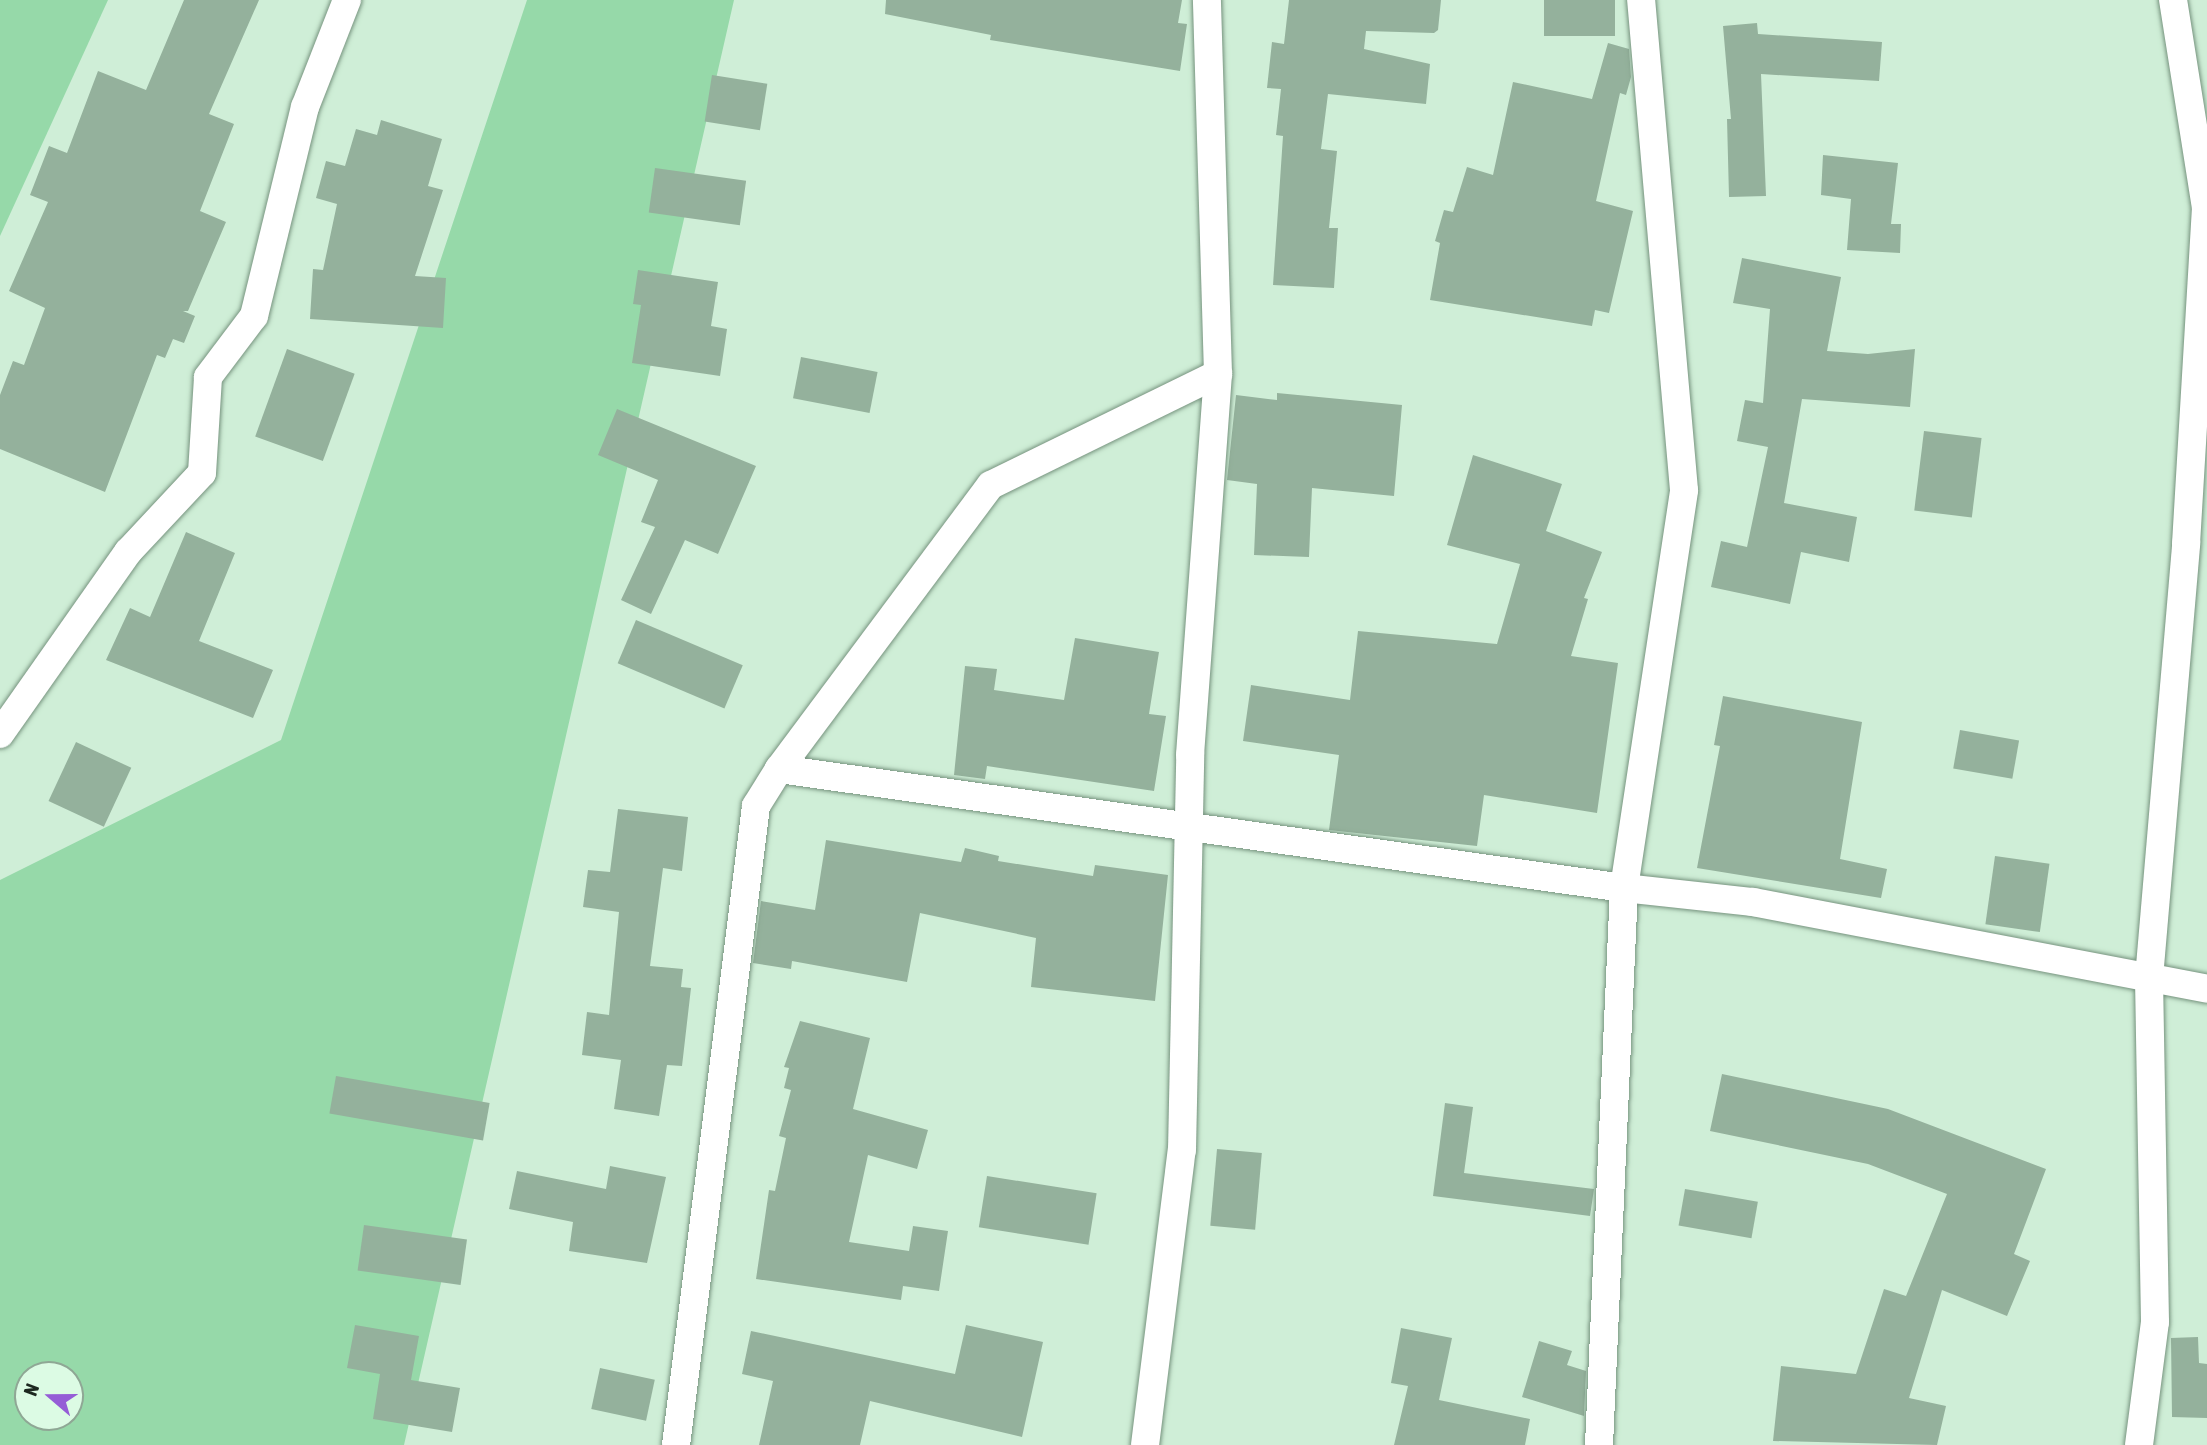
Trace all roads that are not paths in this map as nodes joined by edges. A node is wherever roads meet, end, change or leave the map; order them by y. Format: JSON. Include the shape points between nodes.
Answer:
{"nodes":[{"id":1,"x":347,"y":0,"type":"edge"},
{"id":2,"x":1206,"y":0,"type":"edge"},
{"id":3,"x":1641,"y":0,"type":"edge"},
{"id":4,"x":2173,"y":0,"type":"edge"},
{"id":5,"x":1218,"y":374,"type":"junction"},
{"id":6,"x":0,"y":734,"type":"edge"},
{"id":7,"x":779,"y":769,"type":"junction"},
{"id":8,"x":1188,"y":827,"type":"junction"},
{"id":9,"x":1624,"y":888,"type":"junction"},
{"id":10,"x":2149,"y":978,"type":"junction"},
{"id":11,"x":2207,"y":989,"type":"edge"},
{"id":12,"x":676,"y":1445,"type":"edge"},
{"id":13,"x":1145,"y":1445,"type":"edge"},
{"id":14,"x":1599,"y":1445,"type":"edge"},
{"id":15,"x":2139,"y":1445,"type":"edge"}],
"edges":[{"from":1,"to":6,"type":"street","via":[[304,107],[254,316],[208,377],[202,473],[128,552]]},
{"from":2,"to":5,"type":"street"},
{"from":3,"to":9,"type":"street","via":[[1684,490]]},
{"from":4,"to":10,"type":"street","via":[[2206,208],[2186,544]]},
{"from":5,"to":7,"type":"street","via":[[991,485]]},
{"from":5,"to":8,"type":"street"},
{"from":7,"to":8,"type":"street"},
{"from":7,"to":12,"type":"street","via":[[752,819]]},
{"from":8,"to":9,"type":"street"},
{"from":8,"to":13,"type":"street","via":[[1182,1150]]},
{"from":9,"to":10,"type":"street","via":[[1753,902]]},
{"from":9,"to":14,"type":"street"},
{"from":10,"to":11,"type":"street"},
{"from":10,"to":15,"type":"street","via":[[2155,1322]]}]}
